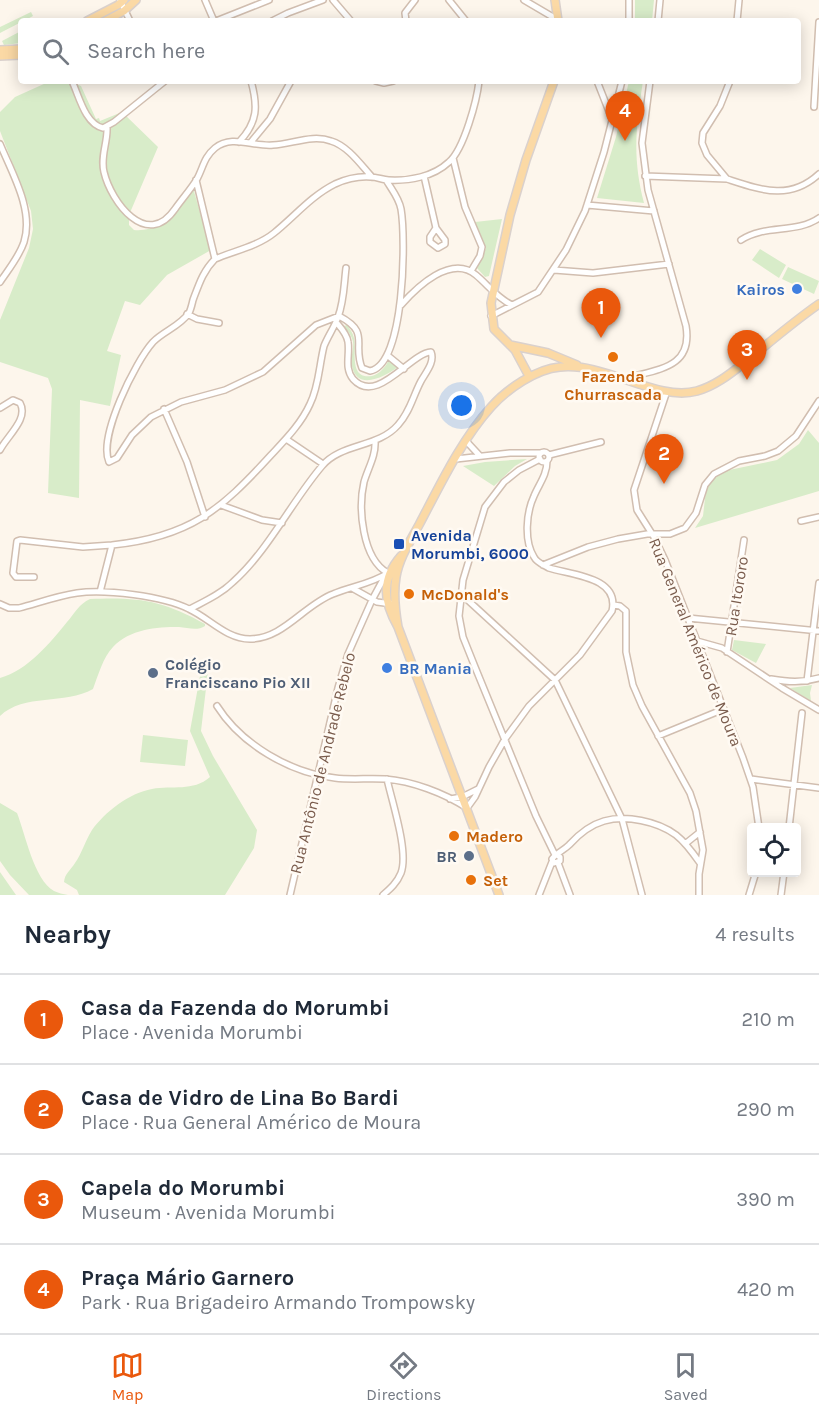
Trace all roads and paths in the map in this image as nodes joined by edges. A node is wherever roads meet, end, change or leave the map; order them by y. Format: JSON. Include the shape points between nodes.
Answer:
{"nodes":[{"id":1,"x":136,"y":0,"type":"edge"},
{"id":2,"x":205,"y":0,"type":"edge"},
{"id":3,"x":269,"y":0,"type":"edge"},
{"id":4,"x":323,"y":0,"type":"edge"},
{"id":5,"x":333,"y":0,"type":"edge"},
{"id":6,"x":415,"y":0,"type":"edge"},
{"id":7,"x":449,"y":0,"type":"edge"},
{"id":8,"x":524,"y":0,"type":"edge"},
{"id":9,"x":555,"y":0,"type":"edge"},
{"id":10,"x":629,"y":0,"type":"edge"},
{"id":11,"x":660,"y":0,"type":"edge"},
{"id":12,"x":739,"y":0,"type":"edge"},
{"id":13,"x":123,"y":3,"type":"edge"},
{"id":14,"x":93,"y":18,"type":"edge"},
{"id":15,"x":108,"y":18,"type":"edge"},
{"id":16,"x":129,"y":18,"type":"edge"},
{"id":17,"x":214,"y":18,"type":"edge"},
{"id":18,"x":223,"y":18,"type":"edge"},
{"id":19,"x":279,"y":18,"type":"edge"},
{"id":20,"x":348,"y":18,"type":"edge"},
{"id":21,"x":406,"y":18,"type":"edge"},
{"id":22,"x":464,"y":18,"type":"edge"},
{"id":23,"x":553,"y":18,"type":"edge"},
{"id":24,"x":558,"y":18,"type":"edge"},
{"id":25,"x":629,"y":18,"type":"edge"},
{"id":26,"x":658,"y":18,"type":"edge"},
{"id":27,"x":737,"y":18,"type":"edge"},
{"id":28,"x":819,"y":22,"type":"edge"},
{"id":29,"x":819,"y":32,"type":"edge"},
{"id":30,"x":18,"y":49,"type":"edge"},
{"id":31,"x":0,"y":50,"type":"edge"},
{"id":32,"x":18,"y":55,"type":"edge"},
{"id":33,"x":0,"y":56,"type":"edge"},
{"id":34,"x":73,"y":84,"type":"edge"},
{"id":35,"x":156,"y":84,"type":"edge"},
{"id":36,"x":161,"y":84,"type":"edge"},
{"id":37,"x":252,"y":84,"type":"edge"},
{"id":38,"x":289,"y":84,"type":"edge"},
{"id":39,"x":478,"y":84,"type":"edge"},
{"id":40,"x":553,"y":84,"type":"edge"},
{"id":41,"x":598,"y":84,"type":"edge"},
{"id":42,"x":621,"y":84,"type":"edge"},
{"id":43,"x":650,"y":84,"type":"edge"},
{"id":44,"x":729,"y":84,"type":"edge"},
{"id":45,"x":157,"y":87,"type":"junction"},
{"id":46,"x":814,"y":107,"type":"dead end"},
{"id":47,"x":613,"y":121,"type":"junction"},
{"id":48,"x":107,"y":127,"type":"junction"},
{"id":49,"x":239,"y":142,"type":"junction"},
{"id":50,"x":250,"y":142,"type":"junction"},
{"id":51,"x":0,"y":144,"type":"edge"},
{"id":52,"x":453,"y":158,"type":"junction"},
{"id":53,"x":424,"y":176,"type":"junction"},
{"id":54,"x":645,"y":176,"type":"junction"},
{"id":55,"x":818,"y":176,"type":"edge"},
{"id":56,"x":372,"y":177,"type":"junction"},
{"id":57,"x":727,"y":178,"type":"junction"},
{"id":58,"x":196,"y":180,"type":"junction"},
{"id":59,"x":386,"y":180,"type":"junction"},
{"id":60,"x":587,"y":205,"type":"junction"},
{"id":61,"x":654,"y":211,"type":"junction"},
{"id":62,"x":819,"y":218,"type":"edge"},
{"id":63,"x":436,"y":228,"type":"dead end"},
{"id":64,"x":741,"y":240,"type":"dead end"},
{"id":65,"x":215,"y":259,"type":"junction"},
{"id":66,"x":669,"y":264,"type":"junction"},
{"id":67,"x":346,"y":268,"type":"dead end"},
{"id":68,"x":554,"y":270,"type":"junction"},
{"id":69,"x":471,"y":271,"type":"junction"},
{"id":70,"x":0,"y":282,"type":"edge"},
{"id":71,"x":492,"y":290,"type":"junction"},
{"id":72,"x":819,"y":304,"type":"edge"},
{"id":73,"x":512,"y":305,"type":"junction"},
{"id":74,"x":400,"y":306,"type":"junction"},
{"id":75,"x":187,"y":314,"type":"junction"},
{"id":76,"x":491,"y":316,"type":"junction"},
{"id":77,"x":337,"y":319,"type":"junction"},
{"id":78,"x":219,"y":323,"type":"dead end"},
{"id":79,"x":510,"y":345,"type":"junction"},
{"id":80,"x":525,"y":348,"type":"junction"},
{"id":81,"x":548,"y":353,"type":"junction"},
{"id":82,"x":387,"y":355,"type":"junction"},
{"id":83,"x":519,"y":356,"type":"junction"},
{"id":84,"x":579,"y":366,"type":"junction"},
{"id":85,"x":548,"y":368,"type":"junction"},
{"id":86,"x":404,"y":369,"type":"junction"},
{"id":87,"x":529,"y":376,"type":"junction"},
{"id":88,"x":627,"y":378,"type":"junction"},
{"id":89,"x":667,"y":391,"type":"junction"},
{"id":90,"x":819,"y":401,"type":"edge"},
{"id":91,"x":0,"y":408,"type":"edge"},
{"id":92,"x":164,"y":409,"type":"junction"},
{"id":93,"x":286,"y":438,"type":"junction"},
{"id":94,"x":375,"y":441,"type":"junction"},
{"id":95,"x":467,"y":442,"type":"junction"},
{"id":96,"x":601,"y":442,"type":"dead end"},
{"id":97,"x":0,"y":450,"type":"edge"},
{"id":98,"x":480,"y":456,"type":"junction"},
{"id":99,"x":540,"y":456,"type":"junction"},
{"id":100,"x":548,"y":458,"type":"junction"},
{"id":101,"x":456,"y":459,"type":"junction"},
{"id":102,"x":323,"y":464,"type":"junction"},
{"id":103,"x":221,"y":505,"type":"junction"},
{"id":104,"x":205,"y":517,"type":"junction"},
{"id":105,"x":819,"y":517,"type":"edge"},
{"id":106,"x":801,"y":521,"type":"dead end"},
{"id":107,"x":282,"y":523,"type":"junction"},
{"id":108,"x":652,"y":535,"type":"junction"},
{"id":109,"x":744,"y":540,"type":"dead end"},
{"id":110,"x":112,"y":545,"type":"junction"},
{"id":111,"x":405,"y":552,"type":"junction"},
{"id":112,"x":543,"y":565,"type":"junction"},
{"id":113,"x":388,"y":573,"type":"junction"},
{"id":114,"x":34,"y":577,"type":"dead end"},
{"id":115,"x":819,"y":583,"type":"edge"},
{"id":116,"x":352,"y":588,"type":"junction"},
{"id":117,"x":100,"y":592,"type":"junction"},
{"id":118,"x":460,"y":594,"type":"junction"},
{"id":119,"x":372,"y":600,"type":"junction"},
{"id":120,"x":392,"y":602,"type":"junction"},
{"id":121,"x":0,"y":604,"type":"edge"},
{"id":122,"x":614,"y":605,"type":"junction"},
{"id":123,"x":190,"y":609,"type":"junction"},
{"id":124,"x":688,"y":618,"type":"junction"},
{"id":125,"x":733,"y":621,"type":"junction"},
{"id":126,"x":816,"y":631,"type":"edge"},
{"id":127,"x":697,"y":641,"type":"junction"},
{"id":128,"x":727,"y":652,"type":"junction"},
{"id":129,"x":819,"y":678,"type":"edge"},
{"id":130,"x":771,"y":679,"type":"junction"},
{"id":131,"x":555,"y":680,"type":"junction"},
{"id":132,"x":807,"y":681,"type":"junction"},
{"id":133,"x":790,"y":682,"type":"junction"},
{"id":134,"x":789,"y":692,"type":"junction"},
{"id":135,"x":217,"y":706,"type":"dead end"},
{"id":136,"x":724,"y":710,"type":"junction"},
{"id":137,"x":819,"y":711,"type":"edge"},
{"id":138,"x":802,"y":713,"type":"dead end"},
{"id":139,"x":658,"y":736,"type":"junction"},
{"id":140,"x":505,"y":739,"type":"junction"},
{"id":141,"x":318,"y":775,"type":"junction"},
{"id":142,"x":387,"y":779,"type":"junction"},
{"id":143,"x":751,"y":779,"type":"junction"},
{"id":144,"x":795,"y":784,"type":"junction"},
{"id":145,"x":479,"y":788,"type":"junction"},
{"id":146,"x":819,"y":788,"type":"edge"},
{"id":147,"x":462,"y":796,"type":"junction"},
{"id":148,"x":450,"y":799,"type":"junction"},
{"id":149,"x":467,"y":808,"type":"junction"},
{"id":150,"x":622,"y":819,"type":"junction"},
{"id":151,"x":758,"y":823,"type":"edge"},
{"id":152,"x":790,"y":823,"type":"edge"},
{"id":153,"x":700,"y":832,"type":"junction"},
{"id":154,"x":685,"y":844,"type":"junction"},
{"id":155,"x":555,"y":860,"type":"junction"},
{"id":156,"x":700,"y":863,"type":"junction"},
{"id":157,"x":755,"y":877,"type":"edge"},
{"id":158,"x":783,"y":877,"type":"edge"},
{"id":159,"x":496,"y":885,"type":"junction"},
{"id":160,"x":290,"y":895,"type":"edge"},
{"id":161,"x":383,"y":895,"type":"edge"},
{"id":162,"x":493,"y":895,"type":"edge"},
{"id":163,"x":500,"y":895,"type":"edge"},
{"id":164,"x":539,"y":895,"type":"edge"},
{"id":165,"x":570,"y":895,"type":"edge"},
{"id":166,"x":642,"y":895,"type":"edge"},
{"id":167,"x":699,"y":895,"type":"edge"},
{"id":168,"x":749,"y":895,"type":"edge"},
{"id":169,"x":781,"y":895,"type":"edge"}],
"edges":[{"from":1,"to":13,"type":"main road"},
{"from":2,"to":17,"type":"street"},
{"from":3,"to":18,"type":"street"},
{"from":4,"to":19,"type":"street"},
{"from":5,"to":20,"type":"street"},
{"from":6,"to":21,"type":"street"},
{"from":7,"to":22,"type":"street"},
{"from":8,"to":23,"type":"street"},
{"from":9,"to":24,"type":"main road"},
{"from":10,"to":25,"type":"street"},
{"from":11,"to":26,"type":"street"},
{"from":12,"to":27,"type":"street"},
{"from":13,"to":14,"type":"main road"},
{"from":13,"to":15,"type":"main road"},
{"from":13,"to":16,"type":"street"},
{"from":28,"to":29,"type":"street"},
{"from":29,"to":46,"type":"street"},
{"from":30,"to":31,"type":"main road"},
{"from":32,"to":33,"type":"main road"},
{"from":34,"to":48,"type":"street","via":[[90,120],[96,126]]},
{"from":35,"to":45,"type":"street"},
{"from":36,"to":45,"type":"street"},
{"from":37,"to":49,"type":"street","via":[[257,107]]},
{"from":38,"to":50,"type":"street","via":[[265,126]]},
{"from":39,"to":52,"type":"street","via":[[469,122]]},
{"from":40,"to":71,"type":"main road","via":[[526,160]]},
{"from":41,"to":47,"type":"street"},
{"from":42,"to":47,"type":"street"},
{"from":43,"to":54,"type":"street","via":[[642,143]]},
{"from":44,"to":57,"type":"street","via":[[703,133],[702,143]]},
{"from":45,"to":48,"type":"street"},
{"from":47,"to":60,"type":"street"},
{"from":48,"to":58,"type":"street","via":[[104,171],[114,196],[126,213],[140,223],[149,226],[171,214]]},
{"from":49,"to":50,"type":"street"},
{"from":49,"to":58,"type":"street","via":[[214,149],[204,160]]},
{"from":50,"to":56,"type":"street","via":[[268,146],[317,138],[331,140]]},
{"from":51,"to":70,"type":"street","via":[[21,195],[26,234]]},
{"from":52,"to":53,"type":"street"},
{"from":52,"to":69,"type":"street","via":[[465,207],[482,247]]},
{"from":53,"to":59,"type":"street"},
{"from":53,"to":63,"type":"street"},
{"from":54,"to":57,"type":"street"},
{"from":54,"to":61,"type":"street"},
{"from":55,"to":57,"type":"street","via":[[785,191]]},
{"from":56,"to":59,"type":"street"},
{"from":56,"to":65,"type":"street","via":[[354,177],[333,185],[274,234]]},
{"from":58,"to":65,"type":"street"},
{"from":59,"to":74,"type":"street","via":[[401,211],[404,255]]},
{"from":60,"to":61,"type":"street"},
{"from":60,"to":68,"type":"street"},
{"from":61,"to":66,"type":"street"},
{"from":62,"to":64,"type":"street","via":[[803,226],[756,232]]},
{"from":65,"to":75,"type":"street","via":[[199,281]]},
{"from":66,"to":68,"type":"street","via":[[593,273]]},
{"from":66,"to":88,"type":"street","via":[[686,326],[687,346],[680,359],[670,365]]},
{"from":67,"to":77,"type":"street"},
{"from":68,"to":73,"type":"street","via":[[538,292]]},
{"from":69,"to":71,"type":"street"},
{"from":69,"to":74,"type":"street","via":[[436,274]]},
{"from":71,"to":73,"type":"street"},
{"from":71,"to":76,"type":"main road"},
{"from":72,"to":89,"type":"main road","via":[[715,383],[697,391]]},
{"from":73,"to":76,"type":"street"},
{"from":74,"to":82,"type":"street"},
{"from":75,"to":78,"type":"street"},
{"from":75,"to":92,"type":"street","via":[[159,336],[134,368],[106,447],[109,462],[117,458],[144,422]]},
{"from":76,"to":79,"type":"main road","via":[[499,336]]},
{"from":77,"to":82,"type":"street","via":[[351,323],[356,331],[360,362],[365,370],[376,369]]},
{"from":77,"to":86,"type":"street","via":[[348,341],[348,368],[354,380],[375,385]]},
{"from":77,"to":92,"type":"street","via":[[316,325],[263,372],[225,390]]},
{"from":77,"to":93,"type":"street","via":[[326,343],[311,403]]},
{"from":79,"to":80,"type":"main road"},
{"from":79,"to":83,"type":"main road"},
{"from":80,"to":81,"type":"main road"},
{"from":80,"to":83,"type":"main road"},
{"from":81,"to":84,"type":"main road"},
{"from":81,"to":85,"type":"main road","via":[[553,360]]},
{"from":82,"to":86,"type":"street"},
{"from":83,"to":87,"type":"main road"},
{"from":84,"to":85,"type":"main road"},
{"from":84,"to":88,"type":"main road"},
{"from":85,"to":87,"type":"main road"},
{"from":86,"to":94,"type":"street","via":[[425,353],[432,354],[429,369],[402,420]]},
{"from":87,"to":95,"type":"main road","via":[[492,406]]},
{"from":88,"to":89,"type":"main road"},
{"from":89,"to":108,"type":"street","name":"Rua General Américo de Moura","via":[[634,490],[637,510]]},
{"from":90,"to":108,"type":"street","via":[[796,436],[778,451],[738,461],[714,474],[685,528]]},
{"from":91,"to":97,"type":"street","via":[[13,400],[23,409],[22,418]]},
{"from":92,"to":104,"type":"street"},
{"from":93,"to":102,"type":"street"},
{"from":93,"to":103,"type":"street"},
{"from":94,"to":102,"type":"street"},
{"from":94,"to":113,"type":"street","via":[[362,495],[362,522],[377,564]]},
{"from":95,"to":98,"type":"street"},
{"from":95,"to":101,"type":"main road"},
{"from":96,"to":100,"type":"street"},
{"from":98,"to":99,"type":"street"},
{"from":98,"to":101,"type":"street"},
{"from":99,"to":100,"type":"street"},
{"from":99,"to":100,"type":"street","via":[[546,452]]},
{"from":99,"to":118,"type":"street","via":[[504,482],[485,507]]},
{"from":100,"to":112,"type":"street","via":[[528,522],[533,556]]},
{"from":101,"to":111,"type":"main road"},
{"from":102,"to":107,"type":"street"},
{"from":103,"to":104,"type":"street"},
{"from":103,"to":107,"type":"street"},
{"from":104,"to":110,"type":"street","via":[[184,528]]},
{"from":105,"to":106,"type":"street"},
{"from":107,"to":123,"type":"street","via":[[234,582]]},
{"from":108,"to":112,"type":"street","via":[[588,547]]},
{"from":108,"to":124,"type":"street","name":"Rua General Américo de Moura"},
{"from":109,"to":125,"type":"street","name":"Rua Itororo"},
{"from":110,"to":114,"type":"street","via":[[83,547],[17,541],[13,573],[16,577]]},
{"from":110,"to":117,"type":"street"},
{"from":111,"to":113,"type":"main road"},
{"from":111,"to":120,"type":"main road"},
{"from":112,"to":122,"type":"street","via":[[603,584]]},
{"from":113,"to":116,"type":"street"},
{"from":113,"to":119,"type":"street","name":"Rua Antônio de Andrade Rebelo"},
{"from":113,"to":120,"type":"main road","via":[[393,579]]},
{"from":115,"to":126,"type":"street"},
{"from":116,"to":119,"type":"street"},
{"from":116,"to":123,"type":"street","via":[[323,599],[272,633],[252,639],[234,636]]},
{"from":117,"to":121,"type":"street","via":[[68,594],[19,608]]},
{"from":117,"to":123,"type":"street","via":[[144,597]]},
{"from":118,"to":131,"type":"street"},
{"from":118,"to":140,"type":"street","via":[[463,637]]},
{"from":119,"to":120,"type":"street"},
{"from":119,"to":141,"type":"street","name":"Rua Antônio de Andrade Rebelo","via":[[348,654]]},
{"from":120,"to":147,"type":"main road"},
{"from":122,"to":131,"type":"street","via":[[598,633]]},
{"from":122,"to":139,"type":"street","via":[[626,611],[630,671]]},
{"from":124,"to":125,"type":"street"},
{"from":124,"to":127,"type":"street","name":"Rua General Américo de Moura"},
{"from":125,"to":126,"type":"street"},
{"from":125,"to":128,"type":"street","name":"Rua Itororo"},
{"from":126,"to":132,"type":"street"},
{"from":127,"to":128,"type":"street"},
{"from":127,"to":136,"type":"street","name":"Rua General Américo de Moura"},
{"from":128,"to":130,"type":"street"},
{"from":129,"to":132,"type":"street"},
{"from":130,"to":133,"type":"street"},
{"from":130,"to":134,"type":"street"},
{"from":131,"to":140,"type":"street","via":[[529,706]]},
{"from":131,"to":150,"type":"street"},
{"from":132,"to":133,"type":"street"},
{"from":133,"to":134,"type":"street"},
{"from":134,"to":137,"type":"street"},
{"from":135,"to":141,"type":"street","via":[[229,724],[261,749]]},
{"from":136,"to":139,"type":"street"},
{"from":136,"to":143,"type":"street","name":"Rua General Américo de Moura"},
{"from":138,"to":144,"type":"street"},
{"from":139,"to":153,"type":"street","via":[[690,793]]},
{"from":140,"to":145,"type":"street"},
{"from":140,"to":155,"type":"street"},
{"from":141,"to":142,"type":"street"},
{"from":141,"to":160,"type":"street","name":"Rua Antônio de Andrade Rebelo"},
{"from":142,"to":148,"type":"street"},
{"from":142,"to":161,"type":"street","via":[[404,863],[394,885]]},
{"from":143,"to":144,"type":"street"},
{"from":143,"to":151,"type":"street","name":"Rua General Américo de Moura"},
{"from":144,"to":146,"type":"street"},
{"from":144,"to":152,"type":"street"},
{"from":145,"to":147,"type":"street"},
{"from":145,"to":149,"type":"street"},
{"from":147,"to":148,"type":"street"},
{"from":147,"to":149,"type":"main road"},
{"from":148,"to":149,"type":"street"},
{"from":149,"to":159,"type":"main road"},
{"from":150,"to":154,"type":"street","via":[[661,826]]},
{"from":150,"to":155,"type":"street","via":[[603,821],[588,829]]},
{"from":150,"to":166,"type":"street"},
{"from":153,"to":154,"type":"street"},
{"from":153,"to":156,"type":"street"},
{"from":154,"to":156,"type":"street"},
{"from":155,"to":164,"type":"street"},
{"from":155,"to":165,"type":"street"},
{"from":156,"to":167,"type":"street"},
{"from":157,"to":168,"type":"street"},
{"from":158,"to":169,"type":"street"},
{"from":159,"to":162,"type":"street"},
{"from":159,"to":163,"type":"main road"}]}
